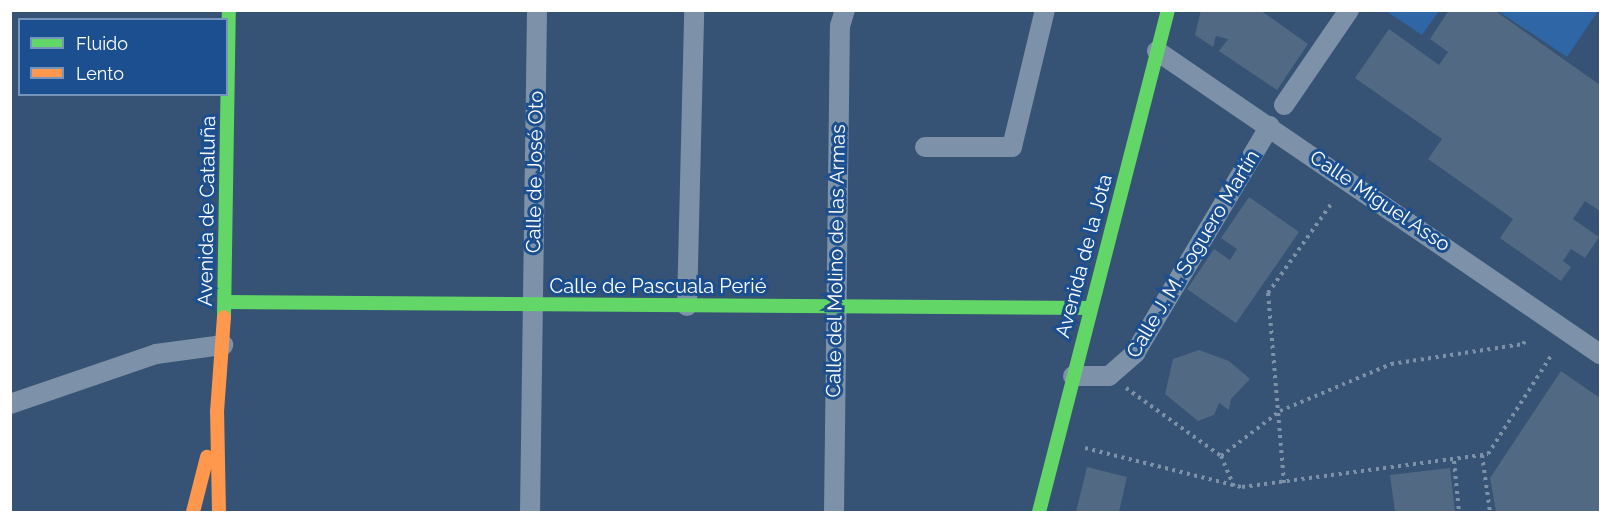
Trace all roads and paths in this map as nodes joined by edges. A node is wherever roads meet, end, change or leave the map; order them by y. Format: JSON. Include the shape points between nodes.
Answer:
{"nodes":[{"id":1,"x":229,"y":10,"type":"edge"},
{"id":2,"x":537,"y":10,"type":"edge"},
{"id":3,"x":694,"y":10,"type":"edge"},
{"id":4,"x":844,"y":10,"type":"edge"},
{"id":5,"x":1045,"y":10,"type":"edge"},
{"id":6,"x":1168,"y":10,"type":"edge"},
{"id":7,"x":1349,"y":10,"type":"edge"},
{"id":8,"x":1157,"y":51,"type":"junction"},
{"id":9,"x":228,"y":83,"type":"edge"},
{"id":10,"x":228,"y":96,"type":"edge"},
{"id":11,"x":1284,"y":105,"type":"dead end"},
{"id":12,"x":1270,"y":126,"type":"junction"},
{"id":13,"x":925,"y":147,"type":"dead end"},
{"id":14,"x":1331,"y":204,"type":"dead end"},
{"id":15,"x":225,"y":302,"type":"junction"},
{"id":16,"x":533,"y":304,"type":"junction"},
{"id":17,"x":687,"y":306,"type":"junction"},
{"id":18,"x":835,"y":307,"type":"junction"},
{"id":19,"x":1091,"y":308,"type":"junction"},
{"id":20,"x":1527,"y":339,"type":"dead end"},
{"id":21,"x":223,"y":345,"type":"junction"},
{"id":22,"x":1600,"y":354,"type":"edge"},
{"id":23,"x":1551,"y":356,"type":"dead end"},
{"id":24,"x":1073,"y":376,"type":"junction"},
{"id":25,"x":1118,"y":382,"type":"dead end"},
{"id":26,"x":12,"y":400,"type":"edge"},
{"id":27,"x":1280,"y":411,"type":"junction"},
{"id":28,"x":218,"y":412,"type":"junction"},
{"id":29,"x":1085,"y":448,"type":"dead end"},
{"id":30,"x":1482,"y":455,"type":"junction"},
{"id":31,"x":1221,"y":456,"type":"junction"},
{"id":32,"x":1454,"y":460,"type":"junction"},
{"id":33,"x":1284,"y":483,"type":"junction"},
{"id":34,"x":1234,"y":486,"type":"junction"},
{"id":35,"x":193,"y":513,"type":"edge"},
{"id":36,"x":219,"y":513,"type":"edge"},
{"id":37,"x":530,"y":513,"type":"edge"},
{"id":38,"x":834,"y":513,"type":"edge"},
{"id":39,"x":1039,"y":513,"type":"edge"},
{"id":40,"x":1459,"y":513,"type":"edge"},
{"id":41,"x":1490,"y":513,"type":"edge"}],
"edges":[{"from":1,"to":9,"type":"street","name":"Avenida de Cataluña"},
{"from":2,"to":16,"type":"street","name":"Calle de José Oto"},
{"from":3,"to":17,"type":"street"},
{"from":4,"to":18,"type":"street","name":"Calle del Molino de las Armas","via":[[840,26]]},
{"from":5,"to":13,"type":"street","via":[[1012,147]]},
{"from":6,"to":8,"type":"street","name":"Avenida de la Jota"},
{"from":7,"to":11,"type":"street"},
{"from":8,"to":12,"type":"street","name":"Calle Miguel Asso"},
{"from":8,"to":19,"type":"street","name":"Avenida de la Jota"},
{"from":10,"to":15,"type":"street","name":"Avenida de Cataluña"},
{"from":12,"to":22,"type":"street","name":"Calle Miguel Asso"},
{"from":12,"to":24,"type":"street","name":"Calle J. M. Soguero Martín","via":[[1135,353],[1109,376]]},
{"from":14,"to":27,"type":"path","via":[[1268,293]]},
{"from":15,"to":16,"type":"street","name":"Calle de Pascuala Perié"},
{"from":15,"to":21,"type":"street","name":"Avenida de Cataluña"},
{"from":16,"to":17,"type":"street","name":"Calle de Pascuala Perié"},
{"from":16,"to":37,"type":"street","name":"Calle de José Oto"},
{"from":17,"to":18,"type":"street","name":"Calle de Pascuala Perié"},
{"from":18,"to":19,"type":"street","name":"Calle de Pascuala Perié"},
{"from":18,"to":38,"type":"street","name":"Calle del Molino de las Armas"},
{"from":19,"to":24,"type":"street","name":"Avenida de la Jota"},
{"from":20,"to":27,"type":"path","via":[[1522,344],[1390,364]]},
{"from":21,"to":26,"type":"street","via":[[156,354]]},
{"from":21,"to":28,"type":"street","name":"Avenida de Cataluña"},
{"from":23,"to":30,"type":"path","via":[[1488,454]]},
{"from":24,"to":39,"type":"street","name":"Avenida de la Jota"},
{"from":25,"to":31,"type":"path"},
{"from":27,"to":31,"type":"path"},
{"from":27,"to":33,"type":"path"},
{"from":28,"to":35,"type":"street","name":"Avenida de Cataluña"},
{"from":28,"to":36,"type":"street","name":"Avenida de Cataluña"},
{"from":29,"to":34,"type":"path"},
{"from":30,"to":32,"type":"path"},
{"from":30,"to":41,"type":"path"},
{"from":31,"to":34,"type":"path"},
{"from":32,"to":33,"type":"path"},
{"from":32,"to":40,"type":"path"},
{"from":33,"to":34,"type":"path"}]}
